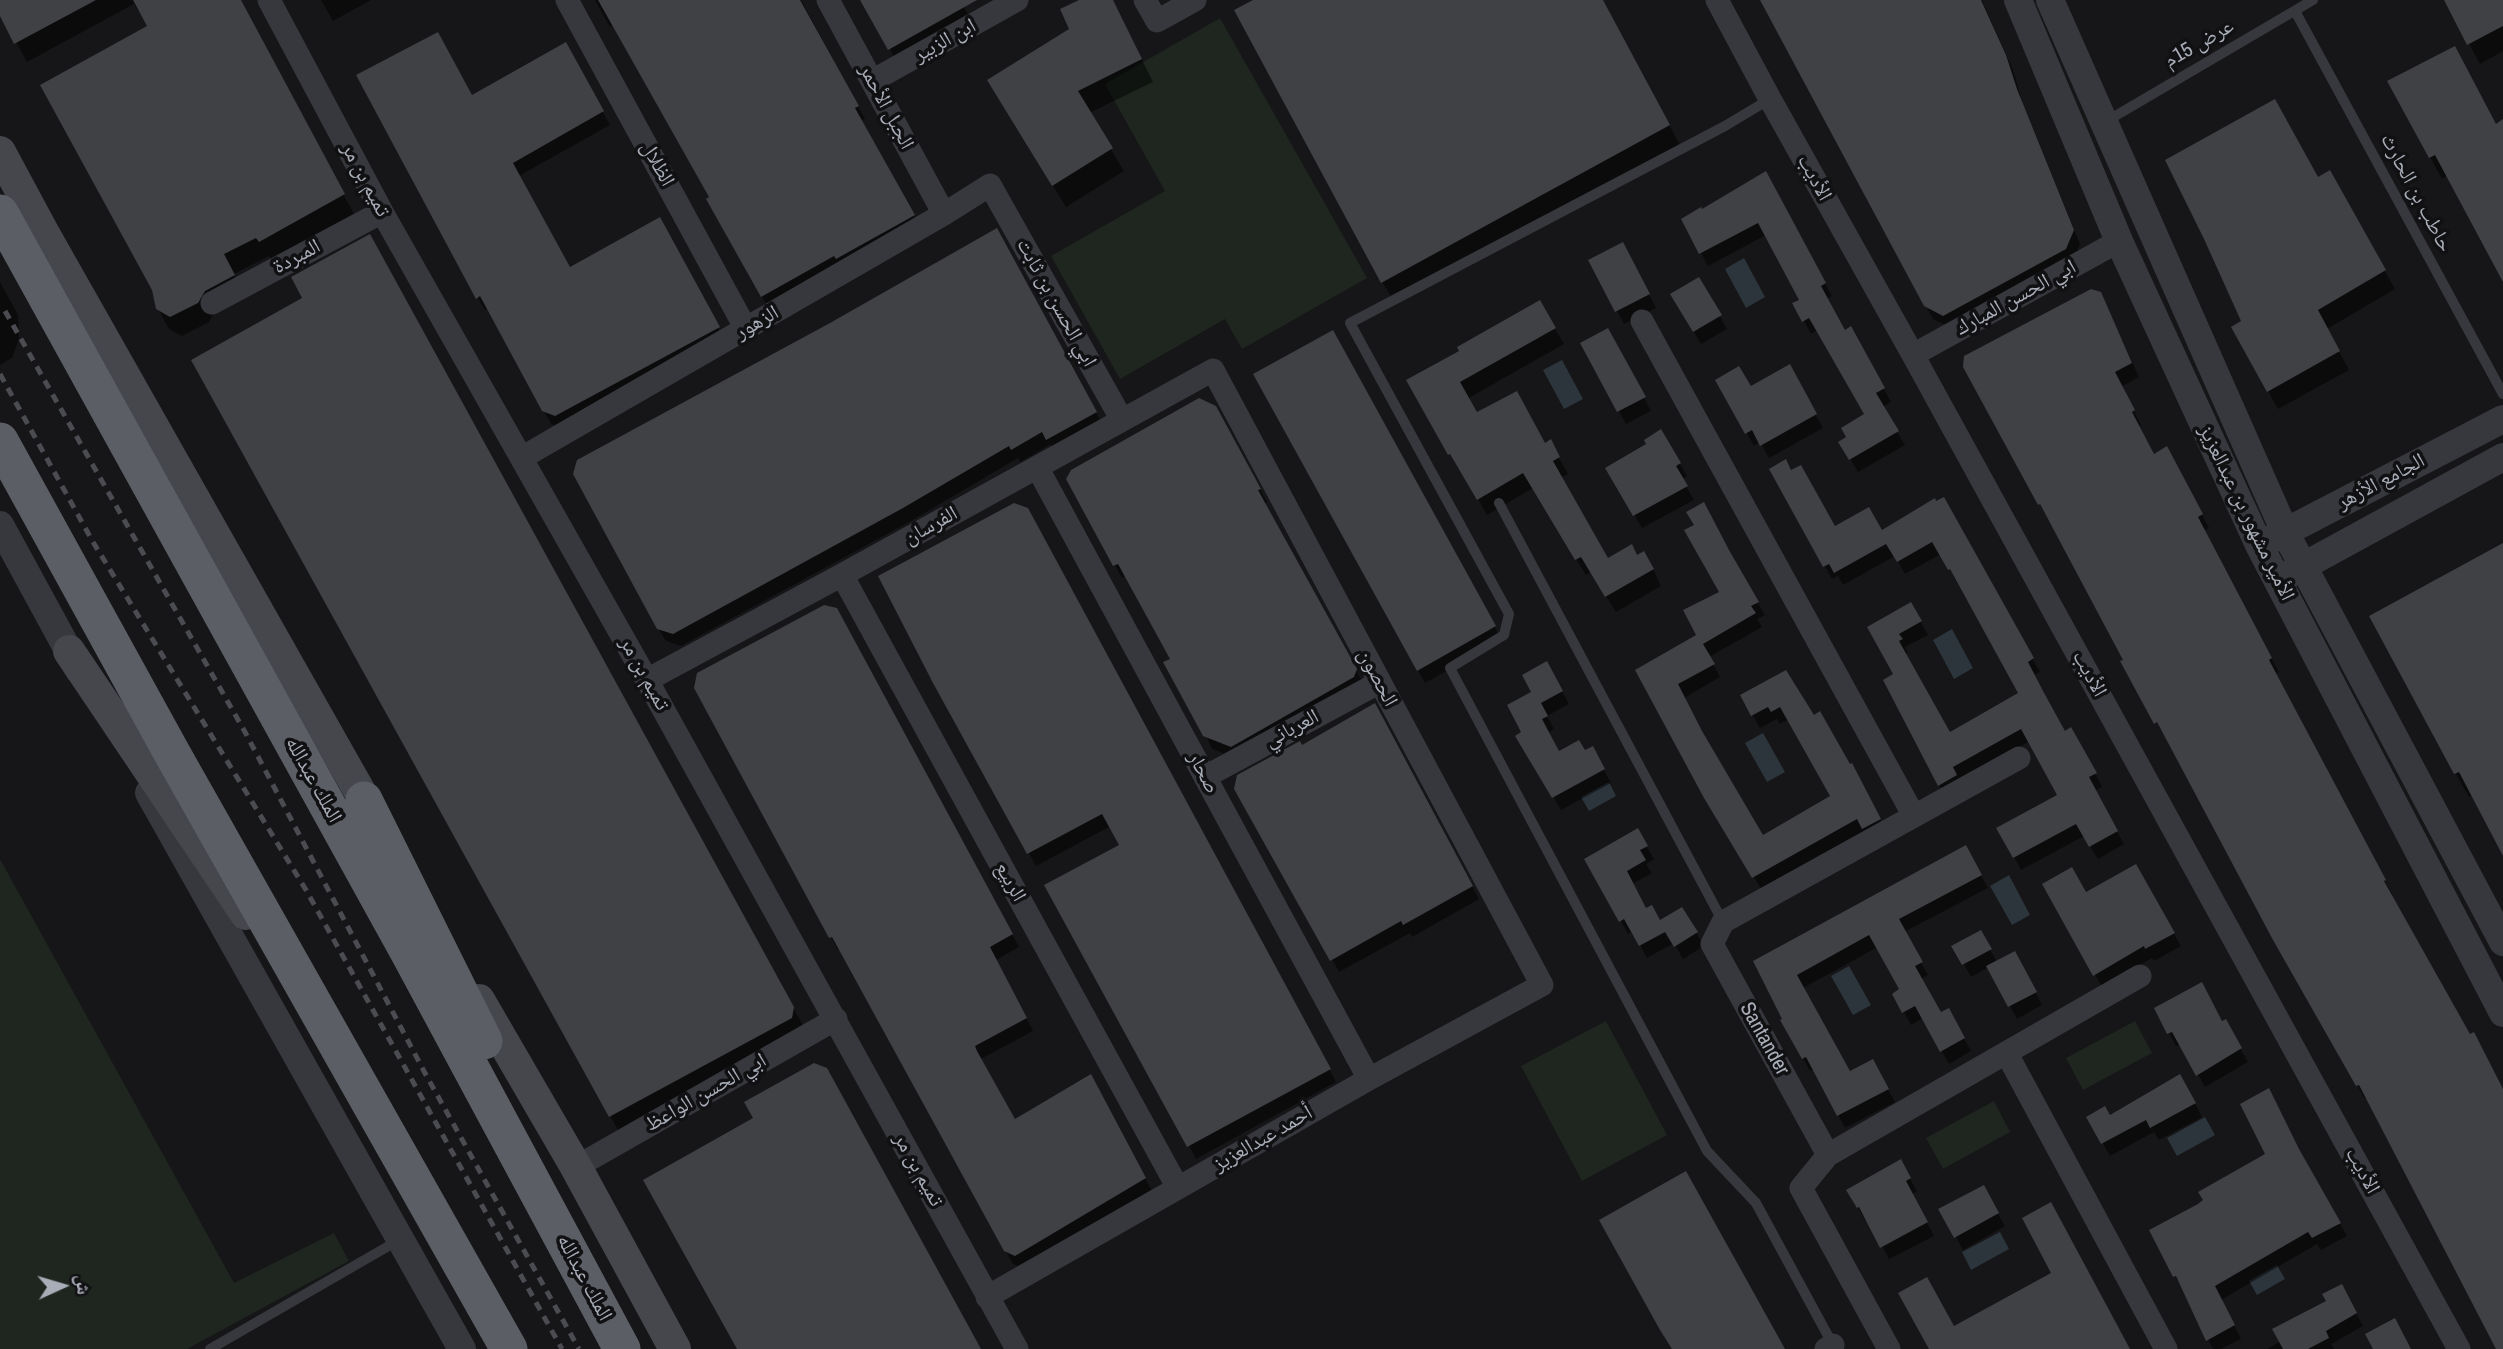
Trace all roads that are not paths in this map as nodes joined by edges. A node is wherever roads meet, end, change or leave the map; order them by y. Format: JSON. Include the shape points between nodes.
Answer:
{"nodes":[{"id":1,"x":269,"y":0,"type":"edge"},
{"id":2,"x":567,"y":0,"type":"edge"},
{"id":3,"x":828,"y":0,"type":"edge"},
{"id":4,"x":1017,"y":0,"type":"edge"},
{"id":5,"x":1145,"y":0,"type":"edge"},
{"id":6,"x":1195,"y":0,"type":"edge"},
{"id":7,"x":1717,"y":0,"type":"edge"},
{"id":8,"x":2018,"y":0,"type":"edge"},
{"id":9,"x":2050,"y":0,"type":"edge"},
{"id":10,"x":2313,"y":0,"type":"edge"},
{"id":11,"x":986,"y":8,"type":"edge"},
{"id":12,"x":2295,"y":10,"type":"junction"},
{"id":13,"x":872,"y":81,"type":"junction"},
{"id":14,"x":1770,"y":99,"type":"junction"},
{"id":15,"x":2105,"y":122,"type":"junction"},
{"id":16,"x":0,"y":152,"type":"edge"},
{"id":17,"x":0,"y":164,"type":"edge"},
{"id":18,"x":990,"y":185,"type":"joint"},
{"id":19,"x":382,"y":212,"type":"junction"},
{"id":20,"x":0,"y":213,"type":"edge"},
{"id":21,"x":944,"y":214,"type":"junction"},
{"id":22,"x":43,"y":232,"type":"junction"},
{"id":23,"x":2119,"y":241,"type":"junction"},
{"id":24,"x":212,"y":303,"type":"dead end"},
{"id":25,"x":1642,"y":321,"type":"dead end"},
{"id":26,"x":746,"y":329,"type":"junction"},
{"id":27,"x":1913,"y":355,"type":"junction"},
{"id":28,"x":1213,"y":370,"type":"joint"},
{"id":29,"x":2503,"y":394,"type":"edge"},
{"id":30,"x":2503,"y":419,"type":"edge"},
{"id":31,"x":1122,"y":420,"type":"junction"},
{"id":32,"x":0,"y":441,"type":"edge"},
{"id":33,"x":523,"y":457,"type":"junction"},
{"id":34,"x":2503,"y":457,"type":"edge"},
{"id":35,"x":1037,"y":467,"type":"junction"},
{"id":36,"x":1499,"y":503,"type":"dead end"},
{"id":37,"x":0,"y":525,"type":"edge"},
{"id":38,"x":2286,"y":532,"type":"junction"},
{"id":39,"x":2259,"y":545,"type":"junction"},
{"id":40,"x":2304,"y":567,"type":"junction"},
{"id":41,"x":842,"y":575,"type":"junction"},
{"id":42,"x":2277,"y":580,"type":"junction"},
{"id":43,"x":69,"y":651,"type":"junction"},
{"id":44,"x":647,"y":680,"type":"junction"},
{"id":45,"x":1380,"y":682,"type":"junction"},
{"id":46,"x":2019,"y":758,"type":"dead end"},
{"id":47,"x":1205,"y":777,"type":"junction"},
{"id":48,"x":364,"y":800,"type":"junction"},
{"id":49,"x":1914,"y":816,"type":"junction"},
{"id":50,"x":1723,"y":922,"type":"junction"},
{"id":51,"x":2503,"y":942,"type":"edge"},
{"id":52,"x":2140,"y":976,"type":"dead end"},
{"id":53,"x":1542,"y":985,"type":"joint"},
{"id":54,"x":2503,"y":1013,"type":"edge"},
{"id":55,"x":836,"y":1019,"type":"junction"},
{"id":56,"x":2007,"y":1054,"type":"junction"},
{"id":57,"x":1369,"y":1079,"type":"junction"},
{"id":58,"x":357,"y":1080,"type":"junction"},
{"id":59,"x":1828,"y":1155,"type":"junction"},
{"id":60,"x":576,"y":1167,"type":"junction"},
{"id":61,"x":1178,"y":1188,"type":"junction"},
{"id":62,"x":401,"y":1239,"type":"junction"},
{"id":63,"x":987,"y":1297,"type":"junction"},
{"id":64,"x":1830,"y":1347,"type":"edge"},
{"id":65,"x":210,"y":1349,"type":"edge"},
{"id":66,"x":462,"y":1349,"type":"edge"},
{"id":67,"x":509,"y":1349,"type":"edge"},
{"id":68,"x":622,"y":1349,"type":"edge"},
{"id":69,"x":637,"y":1349,"type":"edge"},
{"id":70,"x":675,"y":1349,"type":"edge"},
{"id":71,"x":1017,"y":1349,"type":"edge"},
{"id":72,"x":1889,"y":1349,"type":"edge"},
{"id":73,"x":2166,"y":1349,"type":"edge"},
{"id":74,"x":2459,"y":1349,"type":"edge"}],
"edges":[{"from":1,"to":19,"type":"street","name":"تميم بن مر"},
{"from":2,"to":26,"type":"street","name":"الظلال"},
{"from":3,"to":13,"type":"street","name":"الجبل الأحمر"},
{"from":4,"to":11,"type":"street","name":"ابن الزبير"},
{"from":5,"to":6,"type":"street","via":[[1157,21]]},
{"from":7,"to":14,"type":"street","name":"الأديب"},
{"from":8,"to":23,"type":"street","name":"الأمير مشهور بن عبدالعزيز"},
{"from":9,"to":15,"type":"street","name":"الأمير مشهور بن عبدالعزيز"},
{"from":10,"to":12,"type":"lane","name":"عرض 15م"},
{"from":11,"to":13,"type":"street","name":"ابن الزبير"},
{"from":12,"to":15,"type":"lane","name":"عرض 15م"},
{"from":12,"to":29,"type":"lane","name":"حاطب بن الحارث"},
{"from":13,"to":21,"type":"street","name":"الجبل الأحمر"},
{"from":14,"to":27,"type":"street","name":"الأديب"},
{"from":14,"to":64,"type":"lane","via":[[1350,323],[1509,614],[1504,635],[1450,668],[1707,1151],[1756,1203]]},
{"from":15,"to":38,"type":"street","name":"الأمير مشهور بن عبدالعزيز"},
{"from":16,"to":22,"type":"main road"},
{"from":17,"to":22,"type":"main road"},
{"from":18,"to":21,"type":"street","name":"الزهور"},
{"from":18,"to":31,"type":"street","name":"ابي الحسن بن ثابت"},
{"from":19,"to":24,"type":"street","name":"المبردة"},
{"from":19,"to":33,"type":"street","name":"تميم بن مر"},
{"from":20,"to":68,"type":"highway","name":"الملك عبدالله"},
{"from":21,"to":26,"type":"street","name":"الزهور"},
{"from":22,"to":48,"type":"main road"},
{"from":23,"to":27,"type":"street","name":"ابي الحسن المبارك"},
{"from":23,"to":39,"type":"street","name":"الأمير مشهور بن عبدالعزيز"},
{"from":25,"to":49,"type":"street"},
{"from":26,"to":33,"type":"street","name":"الزهور"},
{"from":27,"to":74,"type":"street","name":"الأديب"},
{"from":28,"to":31,"type":"street","name":"الفرسان"},
{"from":28,"to":45,"type":"street","name":"الحصون"},
{"from":30,"to":38,"type":"street","name":"الجامع الأزهر"},
{"from":31,"to":35,"type":"street","name":"الفرسان"},
{"from":32,"to":58,"type":"highway"},
{"from":33,"to":44,"type":"street","name":"تميم بن مر"},
{"from":34,"to":40,"type":"street","name":"الجامع الأزهر"},
{"from":35,"to":41,"type":"street","name":"الفرسان"},
{"from":35,"to":47,"type":"street","name":"صحار"},
{"from":36,"to":50,"type":"lane"},
{"from":37,"to":43,"type":"street"},
{"from":38,"to":39,"type":"street","name":"الجامع الأزهر"},
{"from":38,"to":40,"type":"street","name":"الأمير مشهور بن عبدالعزيز"},
{"from":39,"to":42,"type":"street","name":"الأمير مشهور بن عبدالعزيز"},
{"from":40,"to":42,"type":"street","name":"الجامع الأزهر"},
{"from":40,"to":51,"type":"street","name":"الأمير مشهور بن عبدالعزيز"},
{"from":41,"to":44,"type":"street","name":"الفرسان"},
{"from":41,"to":61,"type":"street","name":"الربيع"},
{"from":42,"to":54,"type":"street","name":"الأمير مشهور بن عبدالعزيز"},
{"from":43,"to":58,"type":"main road"},
{"from":43,"to":62,"type":"street"},
{"from":44,"to":55,"type":"street","name":"تميم بن مر"},
{"from":45,"to":47,"type":"street","name":"العرباني"},
{"from":45,"to":53,"type":"street","name":"الحصون"},
{"from":46,"to":49,"type":"street"},
{"from":47,"to":57,"type":"street","name":"صحار"},
{"from":48,"to":60,"type":"main road"},
{"from":48,"to":69,"type":"highway"},
{"from":49,"to":50,"type":"street"},
{"from":50,"to":59,"type":"street","name":"Santander","via":[[1712,944]]},
{"from":52,"to":56,"type":"street"},
{"from":53,"to":57,"type":"street","name":"أحمد عبدالعزيز"},
{"from":55,"to":60,"type":"street","name":"ابي الحسن الواعظ"},
{"from":55,"to":63,"type":"street","name":"تميم بن مر"},
{"from":56,"to":59,"type":"street"},
{"from":56,"to":73,"type":"street"},
{"from":57,"to":61,"type":"street","name":"أحمد عبدالعزيز"},
{"from":58,"to":67,"type":"highway"},
{"from":59,"to":72,"type":"street","via":[[1801,1188]]},
{"from":60,"to":70,"type":"main road"},
{"from":61,"to":63,"type":"street","name":"أحمد عبدالعزيز"},
{"from":62,"to":65,"type":"lane"},
{"from":62,"to":66,"type":"street"},
{"from":63,"to":71,"type":"street","name":"تميم بن مر"}]}
